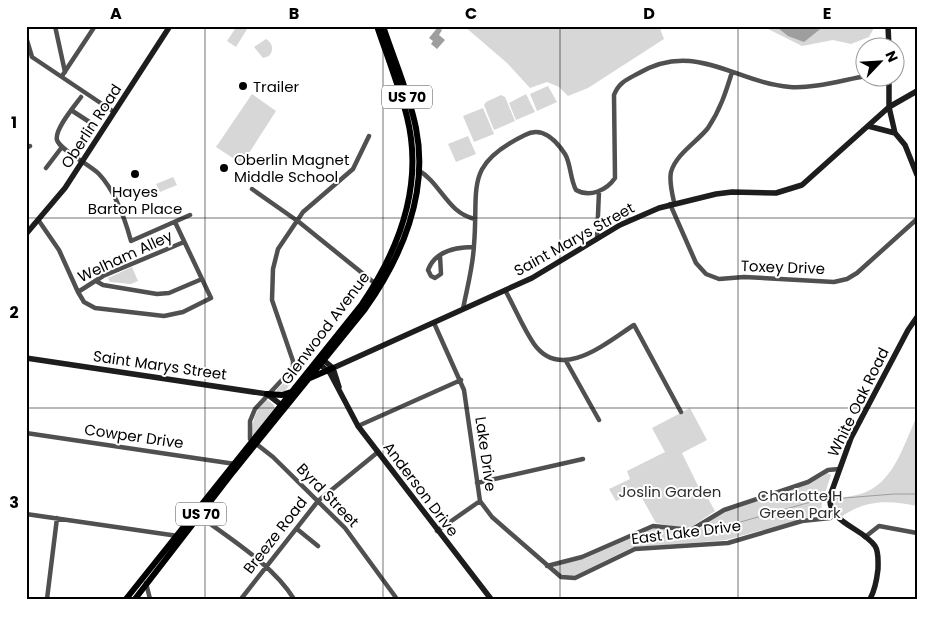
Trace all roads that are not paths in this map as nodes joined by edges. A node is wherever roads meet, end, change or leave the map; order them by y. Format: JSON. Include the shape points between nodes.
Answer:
{"nodes":[{"id":1,"x":55,"y":26,"type":"edge"},
{"id":2,"x":95,"y":26,"type":"edge"},
{"id":3,"x":170,"y":26,"type":"edge"},
{"id":4,"x":377,"y":26,"type":"edge"},
{"id":5,"x":383,"y":26,"type":"edge"},
{"id":6,"x":26,"y":37,"type":"edge"},
{"id":7,"x":32,"y":58,"type":"junction"},
{"id":8,"x":26,"y":60,"type":"edge"},
{"id":9,"x":732,"y":72,"type":"junction"},
{"id":10,"x":64,"y":74,"type":"junction"},
{"id":11,"x":856,"y":77,"type":"edge"},
{"id":12,"x":889,"y":88,"type":"edge"},
{"id":13,"x":917,"y":92,"type":"edge"},
{"id":14,"x":81,"y":97,"type":"dead end"},
{"id":15,"x":889,"y":108,"type":"junction"},
{"id":16,"x":72,"y":110,"type":"junction"},
{"id":17,"x":114,"y":112,"type":"junction"},
{"id":18,"x":94,"y":125,"type":"dead end"},
{"id":19,"x":868,"y":126,"type":"junction"},
{"id":20,"x":895,"y":133,"type":"junction"},
{"id":21,"x":369,"y":136,"type":"dead end"},
{"id":22,"x":62,"y":147,"type":"junction"},
{"id":23,"x":83,"y":161,"type":"junction"},
{"id":24,"x":46,"y":168,"type":"dead end"},
{"id":25,"x":417,"y":170,"type":"junction"},
{"id":26,"x":917,"y":175,"type":"edge"},
{"id":27,"x":252,"y":189,"type":"dead end"},
{"id":28,"x":599,"y":191,"type":"junction"},
{"id":29,"x":672,"y":203,"type":"junction"},
{"id":30,"x":190,"y":215,"type":"dead end"},
{"id":31,"x":475,"y":219,"type":"junction"},
{"id":32,"x":917,"y":219,"type":"edge"},
{"id":33,"x":296,"y":220,"type":"junction"},
{"id":34,"x":38,"y":221,"type":"junction"},
{"id":35,"x":175,"y":222,"type":"junction"},
{"id":36,"x":26,"y":234,"type":"edge"},
{"id":37,"x":597,"y":239,"type":"junction"},
{"id":38,"x":184,"y":242,"type":"junction"},
{"id":39,"x":474,"y":247,"type":"junction"},
{"id":40,"x":440,"y":256,"type":"junction"},
{"id":41,"x":202,"y":279,"type":"junction"},
{"id":42,"x":96,"y":281,"type":"junction"},
{"id":43,"x":378,"y":286,"type":"junction"},
{"id":44,"x":505,"y":290,"type":"junction"},
{"id":45,"x":78,"y":292,"type":"junction"},
{"id":46,"x":463,"y":310,"type":"junction"},
{"id":47,"x":917,"y":317,"type":"edge"},
{"id":48,"x":434,"y":323,"type":"junction"},
{"id":49,"x":26,"y":358,"type":"edge"},
{"id":50,"x":320,"y":361,"type":"junction"},
{"id":51,"x":566,"y":361,"type":"junction"},
{"id":52,"x":330,"y":369,"type":"junction"},
{"id":53,"x":309,"y":379,"type":"junction"},
{"id":54,"x":461,"y":380,"type":"junction"},
{"id":55,"x":292,"y":391,"type":"junction"},
{"id":56,"x":267,"y":394,"type":"junction"},
{"id":57,"x":283,"y":406,"type":"junction"},
{"id":58,"x":682,"y":412,"type":"dead end"},
{"id":59,"x":599,"y":420,"type":"dead end"},
{"id":60,"x":358,"y":426,"type":"junction"},
{"id":61,"x":26,"y":433,"type":"edge"},
{"id":62,"x":254,"y":442,"type":"junction"},
{"id":63,"x":378,"y":452,"type":"junction"},
{"id":64,"x":584,"y":459,"type":"dead end"},
{"id":65,"x":235,"y":465,"type":"junction"},
{"id":66,"x":839,"y":469,"type":"junction"},
{"id":67,"x":476,"y":483,"type":"junction"},
{"id":68,"x":318,"y":501,"type":"junction"},
{"id":69,"x":480,"y":501,"type":"junction"},
{"id":70,"x":26,"y":514,"type":"edge"},
{"id":71,"x":197,"y":514,"type":"junction"},
{"id":72,"x":835,"y":515,"type":"junction"},
{"id":73,"x":57,"y":518,"type":"junction"},
{"id":74,"x":297,"y":529,"type":"junction"},
{"id":75,"x":437,"y":531,"type":"junction"},
{"id":76,"x":917,"y":533,"type":"edge"},
{"id":77,"x":179,"y":537,"type":"junction"},
{"id":78,"x":865,"y":537,"type":"junction"},
{"id":79,"x":318,"y":546,"type":"dead end"},
{"id":80,"x":547,"y":566,"type":"junction"},
{"id":81,"x":266,"y":567,"type":"junction"},
{"id":82,"x":145,"y":580,"type":"junction"},
{"id":83,"x":47,"y":599,"type":"edge"},
{"id":84,"x":126,"y":599,"type":"edge"},
{"id":85,"x":135,"y":599,"type":"edge"},
{"id":86,"x":150,"y":599,"type":"edge"},
{"id":87,"x":241,"y":599,"type":"edge"},
{"id":88,"x":294,"y":599,"type":"edge"},
{"id":89,"x":397,"y":599,"type":"edge"},
{"id":90,"x":491,"y":599,"type":"edge"},
{"id":91,"x":870,"y":599,"type":"edge"}],
"edges":[{"from":1,"to":10,"type":"street"},
{"from":2,"to":10,"type":"street"},
{"from":3,"to":17,"type":"main road","name":"Oberlin Road"},
{"from":4,"to":25,"type":"main road","name":"Glenwood Avenue","number":"US 70","via":[[407,116]]},
{"from":5,"to":25,"type":"main road","name":"Glenwood Avenue","number":"US 70","via":[[414,118]]},
{"from":6,"to":7,"type":"street"},
{"from":7,"to":8,"type":"street"},
{"from":7,"to":10,"type":"street"},
{"from":9,"to":11,"type":"street","via":[[788,87]]},
{"from":9,"to":28,"type":"street","via":[[700,61],[670,61],[622,82],[614,95],[615,178]]},
{"from":9,"to":29,"type":"street","name":"Toxey Drive","via":[[715,117],[676,162],[671,173]]},
{"from":10,"to":17,"type":"street"},
{"from":12,"to":15,"type":"main road"},
{"from":13,"to":15,"type":"main road","name":"Saint Marys Street"},
{"from":14,"to":16,"type":"street"},
{"from":15,"to":19,"type":"main road","name":"Saint Marys Street"},
{"from":15,"to":20,"type":"main road"},
{"from":16,"to":18,"type":"street"},
{"from":16,"to":22,"type":"street","via":[[57,132],[57,140]]},
{"from":17,"to":23,"type":"main road","name":"Oberlin Road"},
{"from":19,"to":20,"type":"main road"},
{"from":19,"to":29,"type":"main road","name":"Saint Marys Street","via":[[810,179],[792,189],[776,193],[732,192]]},
{"from":20,"to":26,"type":"main road","via":[[905,145]]},
{"from":21,"to":33,"type":"street","via":[[354,169]]},
{"from":22,"to":23,"type":"street"},
{"from":22,"to":24,"type":"street"},
{"from":23,"to":34,"type":"main road","name":"Oberlin Road"},
{"from":23,"to":35,"type":"street","via":[[110,190],[130,241]]},
{"from":25,"to":31,"type":"street","via":[[455,210],[464,217]]},
{"from":25,"to":43,"type":"main road","name":"Glenwood Avenue","number":"US 70","via":[[416,197],[402,245]]},
{"from":27,"to":33,"type":"street"},
{"from":28,"to":31,"type":"street","via":[[585,193],[576,190],[562,150],[547,134],[529,133],[505,144],[489,157],[478,175],[474,193]]},
{"from":28,"to":37,"type":"street"},
{"from":29,"to":32,"type":"street","name":"Toxey Drive","via":[[696,263],[706,274],[719,279],[744,277],[834,282],[847,279]]},
{"from":29,"to":37,"type":"main road","name":"Saint Marys Street","via":[[632,219]]},
{"from":30,"to":35,"type":"street"},
{"from":31,"to":39,"type":"street"},
{"from":33,"to":43,"type":"street"},
{"from":33,"to":56,"type":"street","via":[[278,249],[272,285],[272,300],[293,361],[292,368]]},
{"from":34,"to":36,"type":"main road","name":"Oberlin Road"},
{"from":34,"to":45,"type":"street","via":[[59,250]]},
{"from":35,"to":38,"type":"street"},
{"from":37,"to":44,"type":"main road","name":"Saint Marys Street","via":[[532,278]]},
{"from":38,"to":41,"type":"street"},
{"from":38,"to":42,"type":"street","name":"Welham Alley"},
{"from":39,"to":40,"type":"street","via":[[448,250]]},
{"from":39,"to":46,"type":"street"},
{"from":40,"to":40,"type":"street","via":[[428,270],[435,278],[441,274]]},
{"from":41,"to":42,"type":"street","via":[[169,293],[157,294]]},
{"from":41,"to":45,"type":"street","via":[[211,298],[183,312],[164,316],[95,308],[84,302]]},
{"from":42,"to":45,"type":"street","name":"Welham Alley"},
{"from":43,"to":50,"type":"main road","name":"Glenwood Avenue","number":"US 70"},
{"from":44,"to":46,"type":"main road","name":"Saint Marys Street"},
{"from":44,"to":51,"type":"street","via":[[534,344],[549,358]]},
{"from":46,"to":48,"type":"main road","name":"Saint Marys Street"},
{"from":47,"to":66,"type":"main road","name":"White Oak Road","via":[[855,430]]},
{"from":48,"to":52,"type":"main road","name":"Saint Marys Street"},
{"from":48,"to":54,"type":"street","name":"Lake Drive"},
{"from":49,"to":56,"type":"main road","name":"Saint Marys Street"},
{"from":50,"to":52,"type":"main road"},
{"from":50,"to":53,"type":"main road","name":"Glenwood Avenue","number":"US 70"},
{"from":50,"to":55,"type":"main road","name":"Glenwood Avenue","number":"US 70"},
{"from":51,"to":58,"type":"street","via":[[596,350],[634,326]]},
{"from":51,"to":59,"type":"street"},
{"from":52,"to":53,"type":"main road"},
{"from":52,"to":60,"type":"main road","name":"Anderson Drive"},
{"from":53,"to":57,"type":"main road","name":"Glenwood Avenue","number":"US 70"},
{"from":54,"to":60,"type":"street"},
{"from":54,"to":67,"type":"street","name":"Lake Drive"},
{"from":55,"to":56,"type":"main road","via":[[282,395]]},
{"from":55,"to":57,"type":"main road","name":"Glenwood Avenue","number":"US 70"},
{"from":56,"to":57,"type":"main road","name":"Saint Marys Street"},
{"from":56,"to":62,"type":"street","via":[[252,416],[250,428]]},
{"from":57,"to":62,"type":"main road","name":"Glenwood Avenue","number":"US 70"},
{"from":60,"to":63,"type":"main road","name":"Anderson Drive"},
{"from":61,"to":65,"type":"street","name":"Cowper Drive"},
{"from":62,"to":65,"type":"main road","name":"Glenwood Avenue","number":"US 70"},
{"from":62,"to":68,"type":"street","name":"Byrd Street"},
{"from":63,"to":68,"type":"street","name":"Breeze Road"},
{"from":63,"to":75,"type":"main road","name":"Anderson Drive"},
{"from":64,"to":67,"type":"street"},
{"from":65,"to":71,"type":"main road","name":"Glenwood Avenue","number":"US 70"},
{"from":66,"to":72,"type":"main road","name":"White Oak Road","via":[[829,502]]},
{"from":66,"to":80,"type":"street","via":[[828,470],[808,482],[724,510],[691,530],[653,526],[582,557]]},
{"from":67,"to":69,"type":"street","name":"Lake Drive"},
{"from":68,"to":74,"type":"street","name":"Breeze Road"},
{"from":68,"to":89,"type":"street","name":"Byrd Street","via":[[345,528]]},
{"from":69,"to":75,"type":"street"},
{"from":69,"to":80,"type":"street","name":"Lake Drive","via":[[492,517]]},
{"from":70,"to":73,"type":"street"},
{"from":71,"to":77,"type":"main road","name":"Glenwood Avenue","number":"US 70"},
{"from":71,"to":81,"type":"street"},
{"from":72,"to":78,"type":"main road"},
{"from":72,"to":80,"type":"street","name":"East Lake Drive","via":[[802,521],[728,543],[635,548],[570,579],[562,578]]},
{"from":73,"to":77,"type":"street"},
{"from":73,"to":83,"type":"street"},
{"from":74,"to":79,"type":"street"},
{"from":74,"to":81,"type":"street","name":"Breeze Road"},
{"from":75,"to":90,"type":"main road","name":"Anderson Drive"},
{"from":76,"to":78,"type":"street","via":[[879,526]]},
{"from":77,"to":82,"type":"main road","name":"Glenwood Avenue","number":"US 70"},
{"from":78,"to":91,"type":"main road","via":[[875,546],[878,556],[878,573]]},
{"from":81,"to":87,"type":"street","name":"Breeze Road"},
{"from":81,"to":88,"type":"street","via":[[286,586]]},
{"from":82,"to":84,"type":"main road","name":"Glenwood Avenue","number":"US 70"},
{"from":82,"to":85,"type":"main road","name":"Glenwood Avenue","number":"US 70"},
{"from":82,"to":86,"type":"street"}]}
